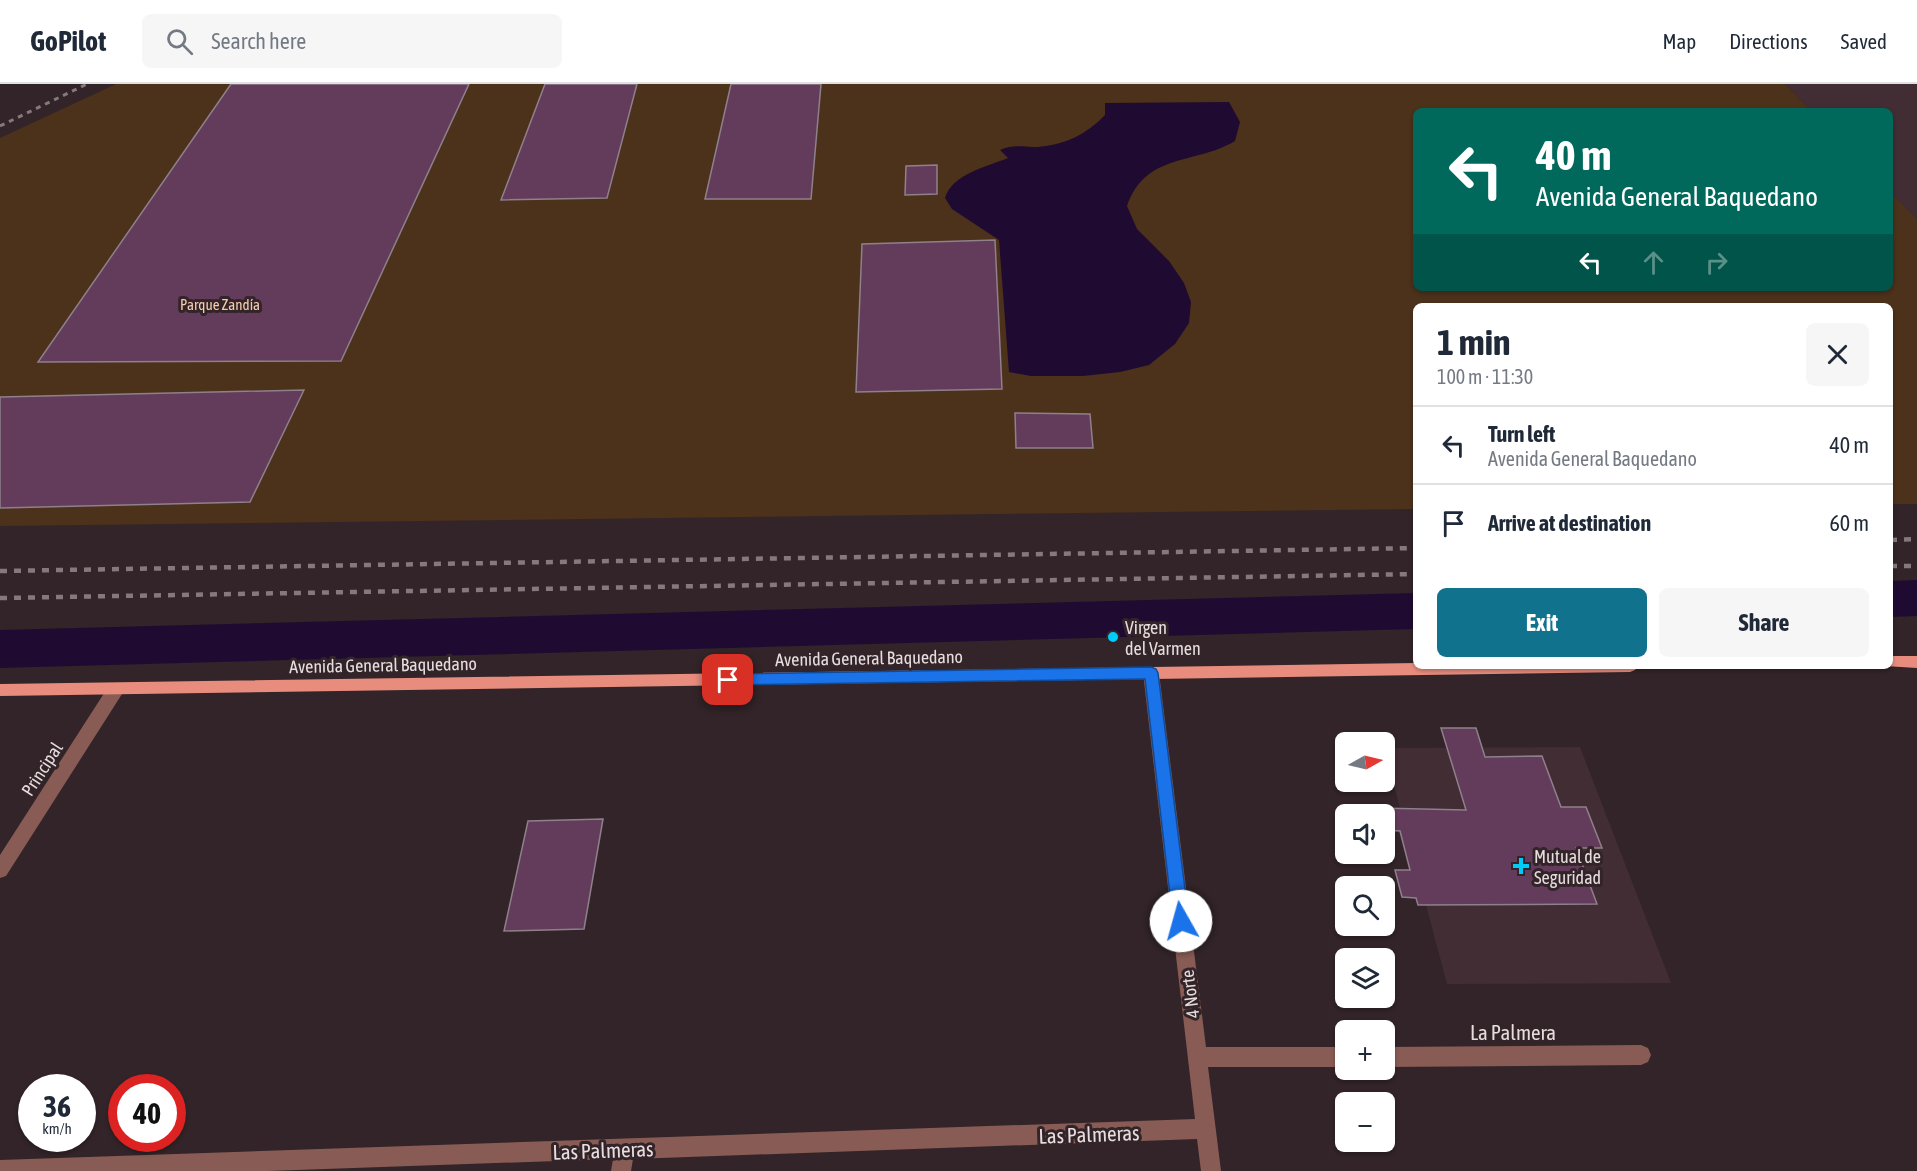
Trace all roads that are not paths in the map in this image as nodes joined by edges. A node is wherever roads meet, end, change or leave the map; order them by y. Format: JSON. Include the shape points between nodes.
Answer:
{"nodes":[{"id":1,"x":1893,"y":662,"type":"edge"},
{"id":2,"x":1917,"y":662,"type":"edge"},
{"id":3,"x":1425,"y":669,"type":"edge"},
{"id":4,"x":1151,"y":673,"type":"junction"},
{"id":5,"x":116,"y":689,"type":"junction"},
{"id":6,"x":0,"y":690,"type":"edge"},
{"id":7,"x":0,"y":870,"type":"edge"},
{"id":8,"x":1641,"y":1055,"type":"dead end"},
{"id":9,"x":1335,"y":1057,"type":"edge"},
{"id":10,"x":1395,"y":1057,"type":"edge"},
{"id":11,"x":1197,"y":1058,"type":"junction"},
{"id":12,"x":1206,"y":1129,"type":"junction"},
{"id":13,"x":624,"y":1149,"type":"junction"},
{"id":14,"x":202,"y":1167,"type":"edge"},
{"id":15,"x":0,"y":1170,"type":"edge"},
{"id":16,"x":621,"y":1171,"type":"edge"},
{"id":17,"x":1211,"y":1171,"type":"edge"}],
"edges":[{"from":1,"to":2,"type":"main road"},
{"from":3,"to":4,"type":"main road","name":"Avenida General Baquedano"},
{"from":4,"to":5,"type":"main road","name":"Avenida General Baquedano"},
{"from":4,"to":11,"type":"street","name":"4 Norte"},
{"from":5,"to":6,"type":"main road","name":"Avenida General Baquedano"},
{"from":5,"to":7,"type":"street","name":"Principal"},
{"from":8,"to":10,"type":"street","name":"La Palmera"},
{"from":9,"to":11,"type":"street"},
{"from":11,"to":12,"type":"street","name":"4 Norte"},
{"from":12,"to":13,"type":"street","name":"Las Palmeras"},
{"from":12,"to":17,"type":"street","name":"4 Norte"},
{"from":13,"to":14,"type":"street","name":"Las Palmeras"},
{"from":13,"to":16,"type":"street"},
{"from":14,"to":15,"type":"street","name":"Las Palmeras"}]}
